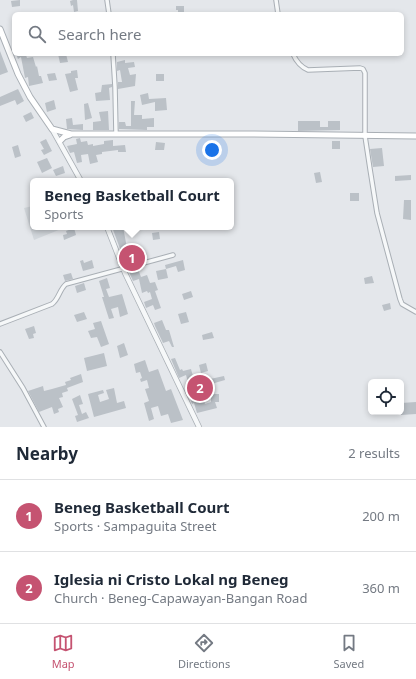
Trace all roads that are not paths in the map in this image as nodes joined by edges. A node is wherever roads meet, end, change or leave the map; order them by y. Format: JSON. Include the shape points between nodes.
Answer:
{"nodes":[{"id":1,"x":107,"y":0,"type":"edge"},
{"id":2,"x":276,"y":0,"type":"edge"},
{"id":3,"x":108,"y":12,"type":"edge"},
{"id":4,"x":278,"y":12,"type":"edge"},
{"id":5,"x":0,"y":29,"type":"edge"},
{"id":6,"x":113,"y":56,"type":"edge"},
{"id":7,"x":294,"y":56,"type":"edge"},
{"id":8,"x":52,"y":129,"type":"junction"},
{"id":9,"x":71,"y":134,"type":"junction"},
{"id":10,"x":116,"y":134,"type":"junction"},
{"id":11,"x":365,"y":136,"type":"junction"},
{"id":12,"x":416,"y":136,"type":"edge"},
{"id":13,"x":60,"y":142,"type":"junction"},
{"id":14,"x":79,"y":178,"type":"edge"},
{"id":15,"x":108,"y":230,"type":"edge"},
{"id":16,"x":173,"y":255,"type":"dead end"},
{"id":17,"x":123,"y":269,"type":"junction"},
{"id":18,"x":416,"y":312,"type":"edge"},
{"id":19,"x":0,"y":324,"type":"edge"},
{"id":20,"x":0,"y":352,"type":"edge"},
{"id":21,"x":44,"y":427,"type":"edge"},
{"id":22,"x":199,"y":427,"type":"edge"}],
"edges":[{"from":1,"to":3,"type":"street"},
{"from":2,"to":4,"type":"street"},
{"from":5,"to":8,"type":"main road","via":[[18,74]]},
{"from":6,"to":10,"type":"street"},
{"from":7,"to":11,"type":"street","via":[[303,68],[308,70],[363,70]]},
{"from":8,"to":9,"type":"main road"},
{"from":8,"to":13,"type":"street"},
{"from":9,"to":10,"type":"main road"},
{"from":9,"to":13,"type":"main road"},
{"from":10,"to":11,"type":"main road"},
{"from":11,"to":12,"type":"main road"},
{"from":11,"to":18,"type":"street","via":[[377,213],[400,299],[402,304]]},
{"from":13,"to":14,"type":"street"},
{"from":15,"to":17,"type":"street"},
{"from":16,"to":17,"type":"street"},
{"from":17,"to":19,"type":"street","via":[[66,284],[52,304]]},
{"from":17,"to":22,"type":"street"},
{"from":20,"to":21,"type":"street"}]}
